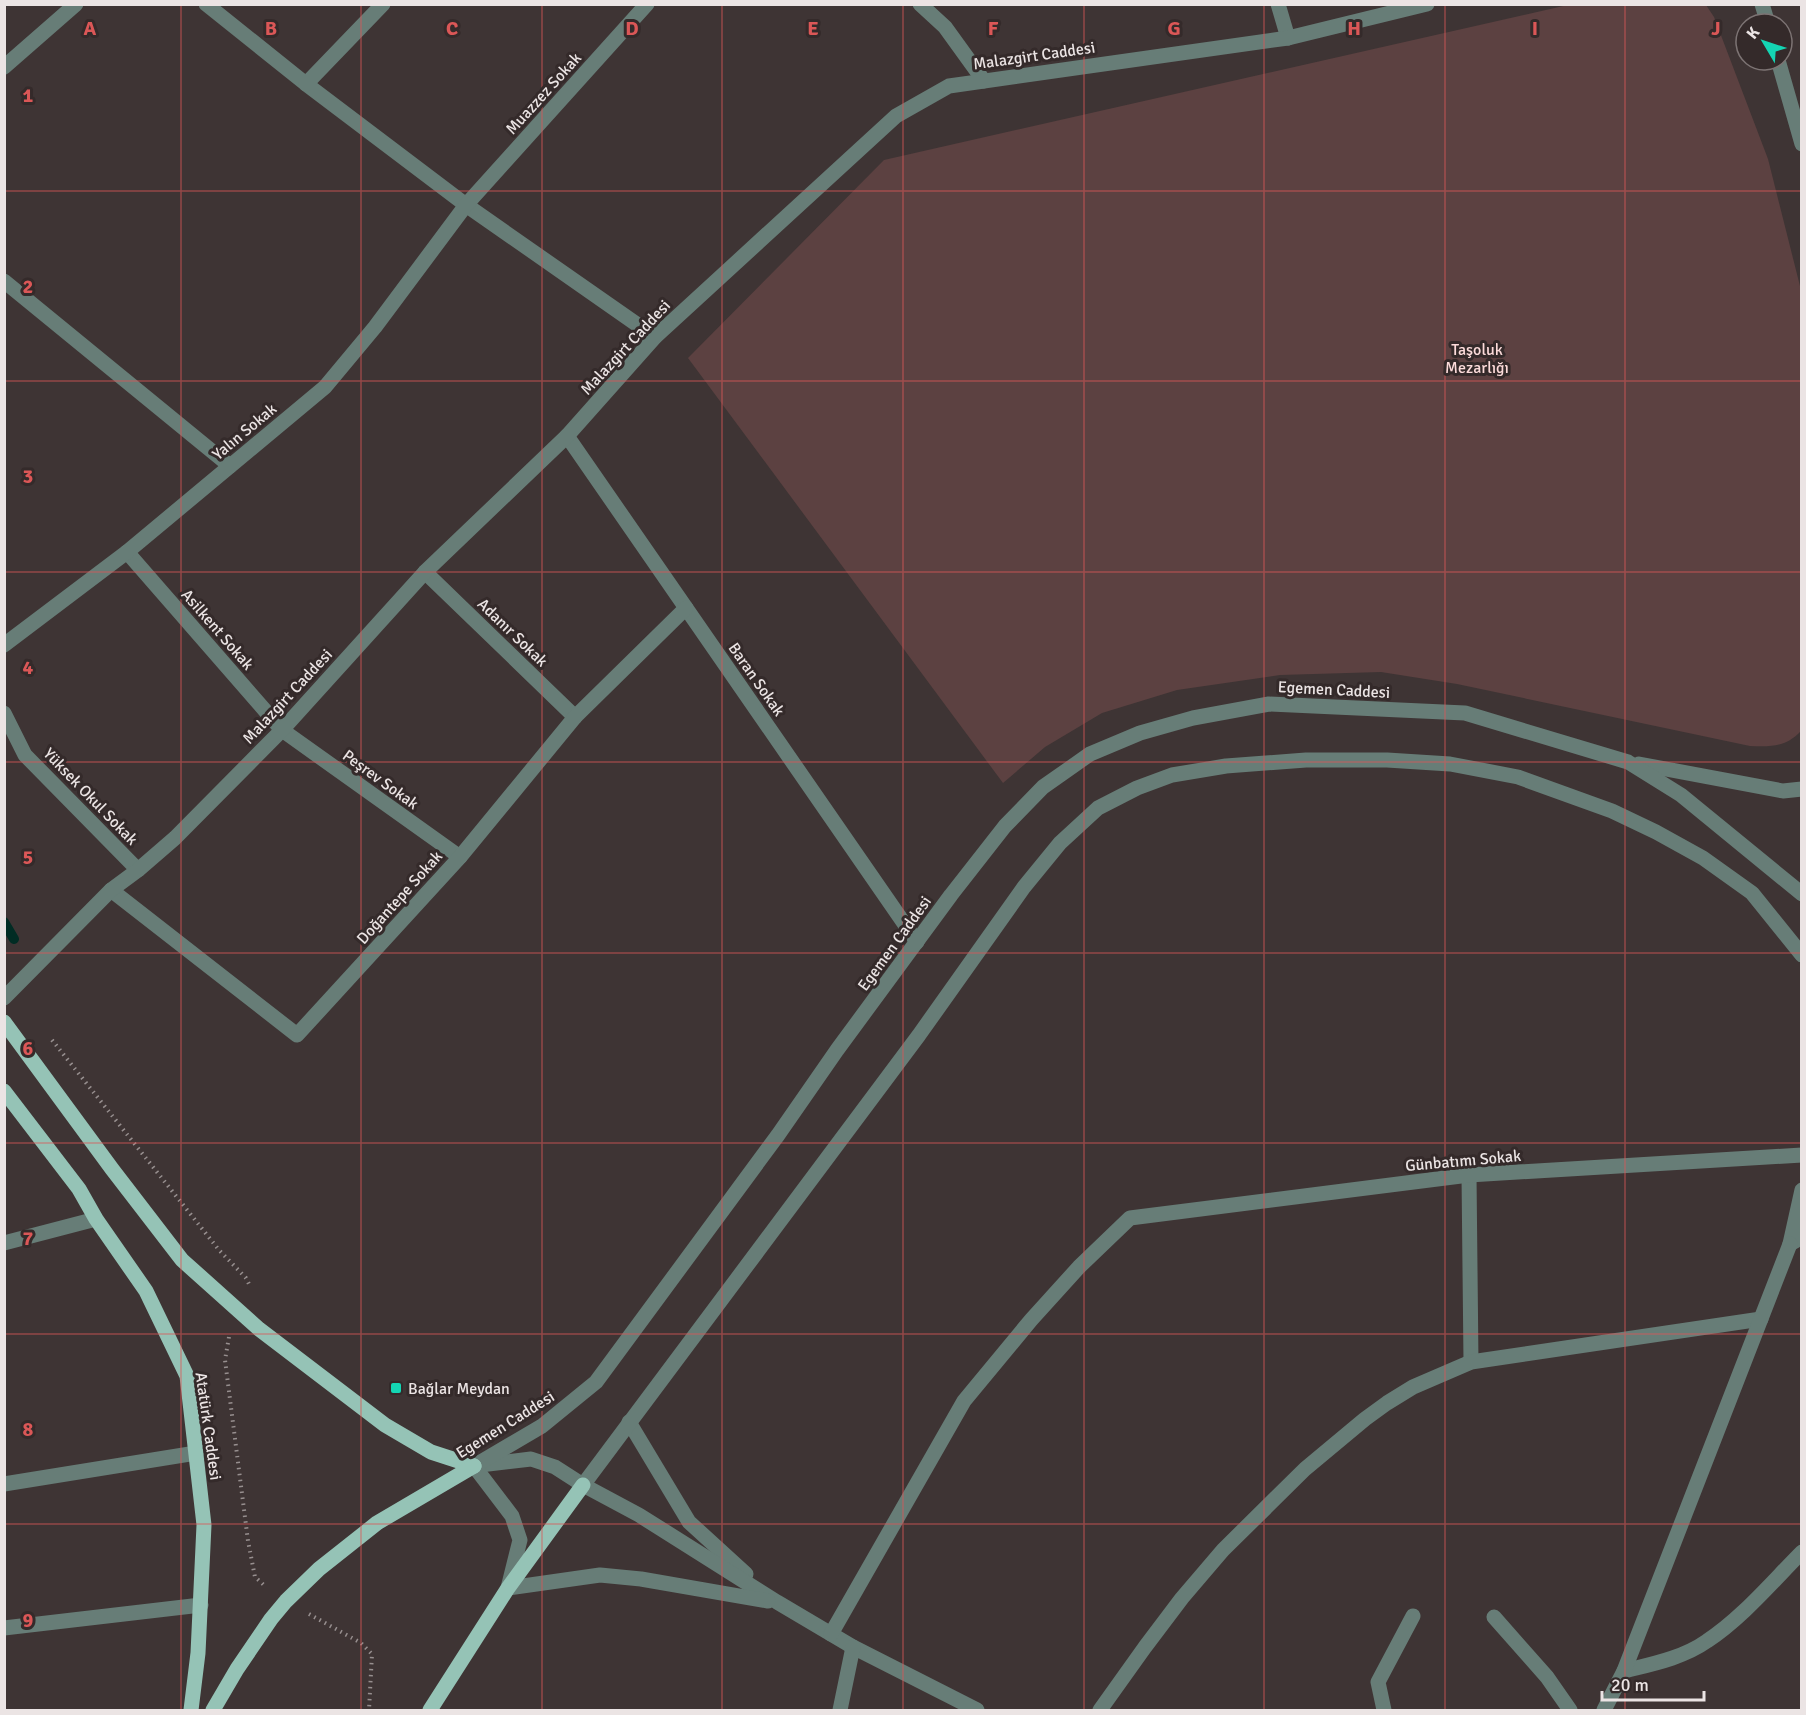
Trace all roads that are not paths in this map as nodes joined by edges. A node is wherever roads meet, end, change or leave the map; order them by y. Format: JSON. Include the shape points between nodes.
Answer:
{"nodes":[{"id":1,"x":76,"y":4,"type":"edge"},
{"id":2,"x":206,"y":4,"type":"edge"},
{"id":3,"x":383,"y":4,"type":"edge"},
{"id":4,"x":647,"y":4,"type":"edge"},
{"id":5,"x":920,"y":4,"type":"edge"},
{"id":6,"x":1278,"y":4,"type":"edge"},
{"id":7,"x":1427,"y":4,"type":"edge"},
{"id":8,"x":1288,"y":38,"type":"junction"},
{"id":9,"x":4,"y":67,"type":"edge"},
{"id":10,"x":1781,"y":72,"type":"edge"},
{"id":11,"x":984,"y":81,"type":"junction"},
{"id":12,"x":306,"y":84,"type":"junction"},
{"id":13,"x":1802,"y":144,"type":"edge"},
{"id":14,"x":465,"y":205,"type":"junction"},
{"id":15,"x":4,"y":281,"type":"edge"},
{"id":16,"x":655,"y":337,"type":"junction"},
{"id":17,"x":567,"y":436,"type":"junction"},
{"id":18,"x":230,"y":466,"type":"junction"},
{"id":19,"x":127,"y":552,"type":"junction"},
{"id":20,"x":426,"y":572,"type":"junction"},
{"id":21,"x":686,"y":608,"type":"junction"},
{"id":22,"x":4,"y":645,"type":"edge"},
{"id":23,"x":4,"y":713,"type":"edge"},
{"id":24,"x":575,"y":717,"type":"junction"},
{"id":25,"x":282,"y":730,"type":"junction"},
{"id":26,"x":1628,"y":762,"type":"junction"},
{"id":27,"x":1802,"y":789,"type":"edge"},
{"id":28,"x":460,"y":857,"type":"junction"},
{"id":29,"x":138,"y":870,"type":"junction"},
{"id":30,"x":111,"y":890,"type":"junction"},
{"id":31,"x":1802,"y":894,"type":"edge"},
{"id":32,"x":917,"y":942,"type":"junction"},
{"id":33,"x":1802,"y":955,"type":"edge"},
{"id":34,"x":4,"y":998,"type":"edge"},
{"id":35,"x":4,"y":1022,"type":"edge"},
{"id":36,"x":4,"y":1091,"type":"edge"},
{"id":37,"x":1802,"y":1155,"type":"edge"},
{"id":38,"x":1469,"y":1175,"type":"junction"},
{"id":39,"x":1802,"y":1190,"type":"edge"},
{"id":40,"x":96,"y":1219,"type":"junction"},
{"id":41,"x":1796,"y":1240,"type":"edge"},
{"id":42,"x":4,"y":1243,"type":"edge"},
{"id":43,"x":1761,"y":1319,"type":"junction"},
{"id":44,"x":1471,"y":1362,"type":"junction"},
{"id":45,"x":630,"y":1422,"type":"junction"},
{"id":46,"x":196,"y":1453,"type":"junction"},
{"id":47,"x":474,"y":1466,"type":"junction"},
{"id":48,"x":4,"y":1484,"type":"edge"},
{"id":49,"x":583,"y":1485,"type":"junction"},
{"id":50,"x":1802,"y":1552,"type":"edge"},
{"id":51,"x":508,"y":1588,"type":"junction"},
{"id":52,"x":777,"y":1602,"type":"junction"},
{"id":53,"x":201,"y":1605,"type":"junction"},
{"id":54,"x":1413,"y":1616,"type":"dead end"},
{"id":55,"x":1494,"y":1617,"type":"dead end"},
{"id":56,"x":4,"y":1628,"type":"edge"},
{"id":57,"x":831,"y":1634,"type":"junction"},
{"id":58,"x":853,"y":1647,"type":"junction"},
{"id":59,"x":1624,"y":1671,"type":"junction"},
{"id":60,"x":191,"y":1710,"type":"edge"},
{"id":61,"x":213,"y":1710,"type":"edge"},
{"id":62,"x":430,"y":1710,"type":"edge"},
{"id":63,"x":840,"y":1710,"type":"edge"},
{"id":64,"x":977,"y":1710,"type":"edge"},
{"id":65,"x":1100,"y":1710,"type":"edge"},
{"id":66,"x":1384,"y":1710,"type":"edge"},
{"id":67,"x":1570,"y":1710,"type":"edge"},
{"id":68,"x":1604,"y":1710,"type":"edge"}],
"edges":[{"from":1,"to":9,"type":"street"},
{"from":2,"to":12,"type":"street"},
{"from":3,"to":12,"type":"street"},
{"from":4,"to":14,"type":"street","name":"Muazzez Sokak"},
{"from":5,"to":11,"type":"street","via":[[945,27]]},
{"from":6,"to":8,"type":"street"},
{"from":7,"to":8,"type":"street","name":"Malazgirt Caddesi"},
{"from":8,"to":11,"type":"street","name":"Malazgirt Caddesi"},
{"from":10,"to":13,"type":"street"},
{"from":11,"to":16,"type":"street","name":"Malazgirt Caddesi","via":[[949,86],[896,116]]},
{"from":12,"to":14,"type":"street"},
{"from":14,"to":16,"type":"street"},
{"from":14,"to":18,"type":"street","name":"Yalın Sokak","via":[[375,327],[325,387]]},
{"from":15,"to":18,"type":"street"},
{"from":16,"to":17,"type":"street","name":"Malazgirt Caddesi"},
{"from":17,"to":20,"type":"street","name":"Malazgirt Caddesi"},
{"from":17,"to":21,"type":"street","name":"Baran Sokak"},
{"from":18,"to":19,"type":"street","name":"Yalın Sokak"},
{"from":19,"to":22,"type":"street","name":"Yalın Sokak"},
{"from":19,"to":25,"type":"street","name":"Asilkent Sokak"},
{"from":20,"to":24,"type":"street","name":"Adanır Sokak"},
{"from":20,"to":25,"type":"street","name":"Malazgirt Caddesi"},
{"from":21,"to":24,"type":"street","name":"Doğantepe Sokak"},
{"from":21,"to":32,"type":"street","name":"Baran Sokak"},
{"from":23,"to":29,"type":"street","name":"Yüksek Okul Sokak","via":[[25,755]]},
{"from":24,"to":28,"type":"street","name":"Doğantepe Sokak"},
{"from":25,"to":28,"type":"street","name":"Peşrev Sokak"},
{"from":25,"to":29,"type":"street","name":"Malazgirt Caddesi"},
{"from":26,"to":27,"type":"street","via":[[1783,791]]},
{"from":26,"to":31,"type":"street","name":"Egemen Caddesi","via":[[1681,795]]},
{"from":26,"to":32,"type":"street","name":"Egemen Caddesi","via":[[1465,713],[1269,704],[1193,718],[1090,754],[1043,787],[1005,826]]},
{"from":28,"to":30,"type":"street","name":"Doğantepe Sokak","via":[[297,1035]]},
{"from":29,"to":30,"type":"street","name":"Malazgirt Caddesi"},
{"from":30,"to":34,"type":"street","name":"Malazgirt Caddesi"},
{"from":32,"to":47,"type":"street","name":"Egemen Caddesi","via":[[596,1382],[542,1426]]},
{"from":33,"to":45,"type":"street","via":[[1752,893],[1703,858],[1612,811],[1518,777],[1450,764],[1306,760],[1226,766],[1172,775],[1137,788],[1098,808],[1060,843],[1024,887],[919,1035]]},
{"from":35,"to":47,"type":"main road","via":[[182,1260],[259,1329],[385,1425],[431,1452]]},
{"from":36,"to":40,"type":"main road","name":"Atatürk Caddesi","via":[[79,1189]]},
{"from":37,"to":38,"type":"street","name":"Günbatımı Sokak"},
{"from":38,"to":44,"type":"street"},
{"from":38,"to":57,"type":"street","name":"Günbatımı Sokak","via":[[1130,1218],[1079,1267],[964,1401]]},
{"from":39,"to":41,"type":"street"},
{"from":40,"to":42,"type":"street"},
{"from":40,"to":46,"type":"main road","name":"Atatürk Caddesi","via":[[146,1291],[187,1376]]},
{"from":41,"to":43,"type":"street"},
{"from":43,"to":44,"type":"street"},
{"from":43,"to":59,"type":"street"},
{"from":44,"to":65,"type":"street","via":[[1441,1373],[1387,1403],[1305,1469],[1182,1598]]},
{"from":45,"to":49,"type":"street"},
{"from":45,"to":52,"type":"street","via":[[688,1522]]},
{"from":46,"to":48,"type":"street"},
{"from":46,"to":53,"type":"main road","name":"Atatürk Caddesi","via":[[204,1525]]},
{"from":47,"to":49,"type":"street","via":[[531,1459],[555,1467]]},
{"from":47,"to":51,"type":"street","via":[[512,1516],[520,1540]]},
{"from":47,"to":61,"type":"main road","name":"Egemen Caddesi","via":[[377,1523],[319,1569],[286,1600],[265,1627]]},
{"from":49,"to":51,"type":"main road"},
{"from":49,"to":52,"type":"street","via":[[639,1515]]},
{"from":50,"to":59,"type":"street","via":[[1706,1642],[1672,1659]]},
{"from":51,"to":52,"type":"street","via":[[600,1575]]},
{"from":51,"to":62,"type":"main road"},
{"from":52,"to":57,"type":"street"},
{"from":53,"to":56,"type":"street"},
{"from":53,"to":60,"type":"main road","name":"Atatürk Caddesi"},
{"from":54,"to":66,"type":"street","via":[[1378,1682]]},
{"from":55,"to":67,"type":"street","via":[[1547,1677]]},
{"from":57,"to":58,"type":"street"},
{"from":58,"to":63,"type":"street"},
{"from":58,"to":64,"type":"street"},
{"from":59,"to":68,"type":"street"}]}
